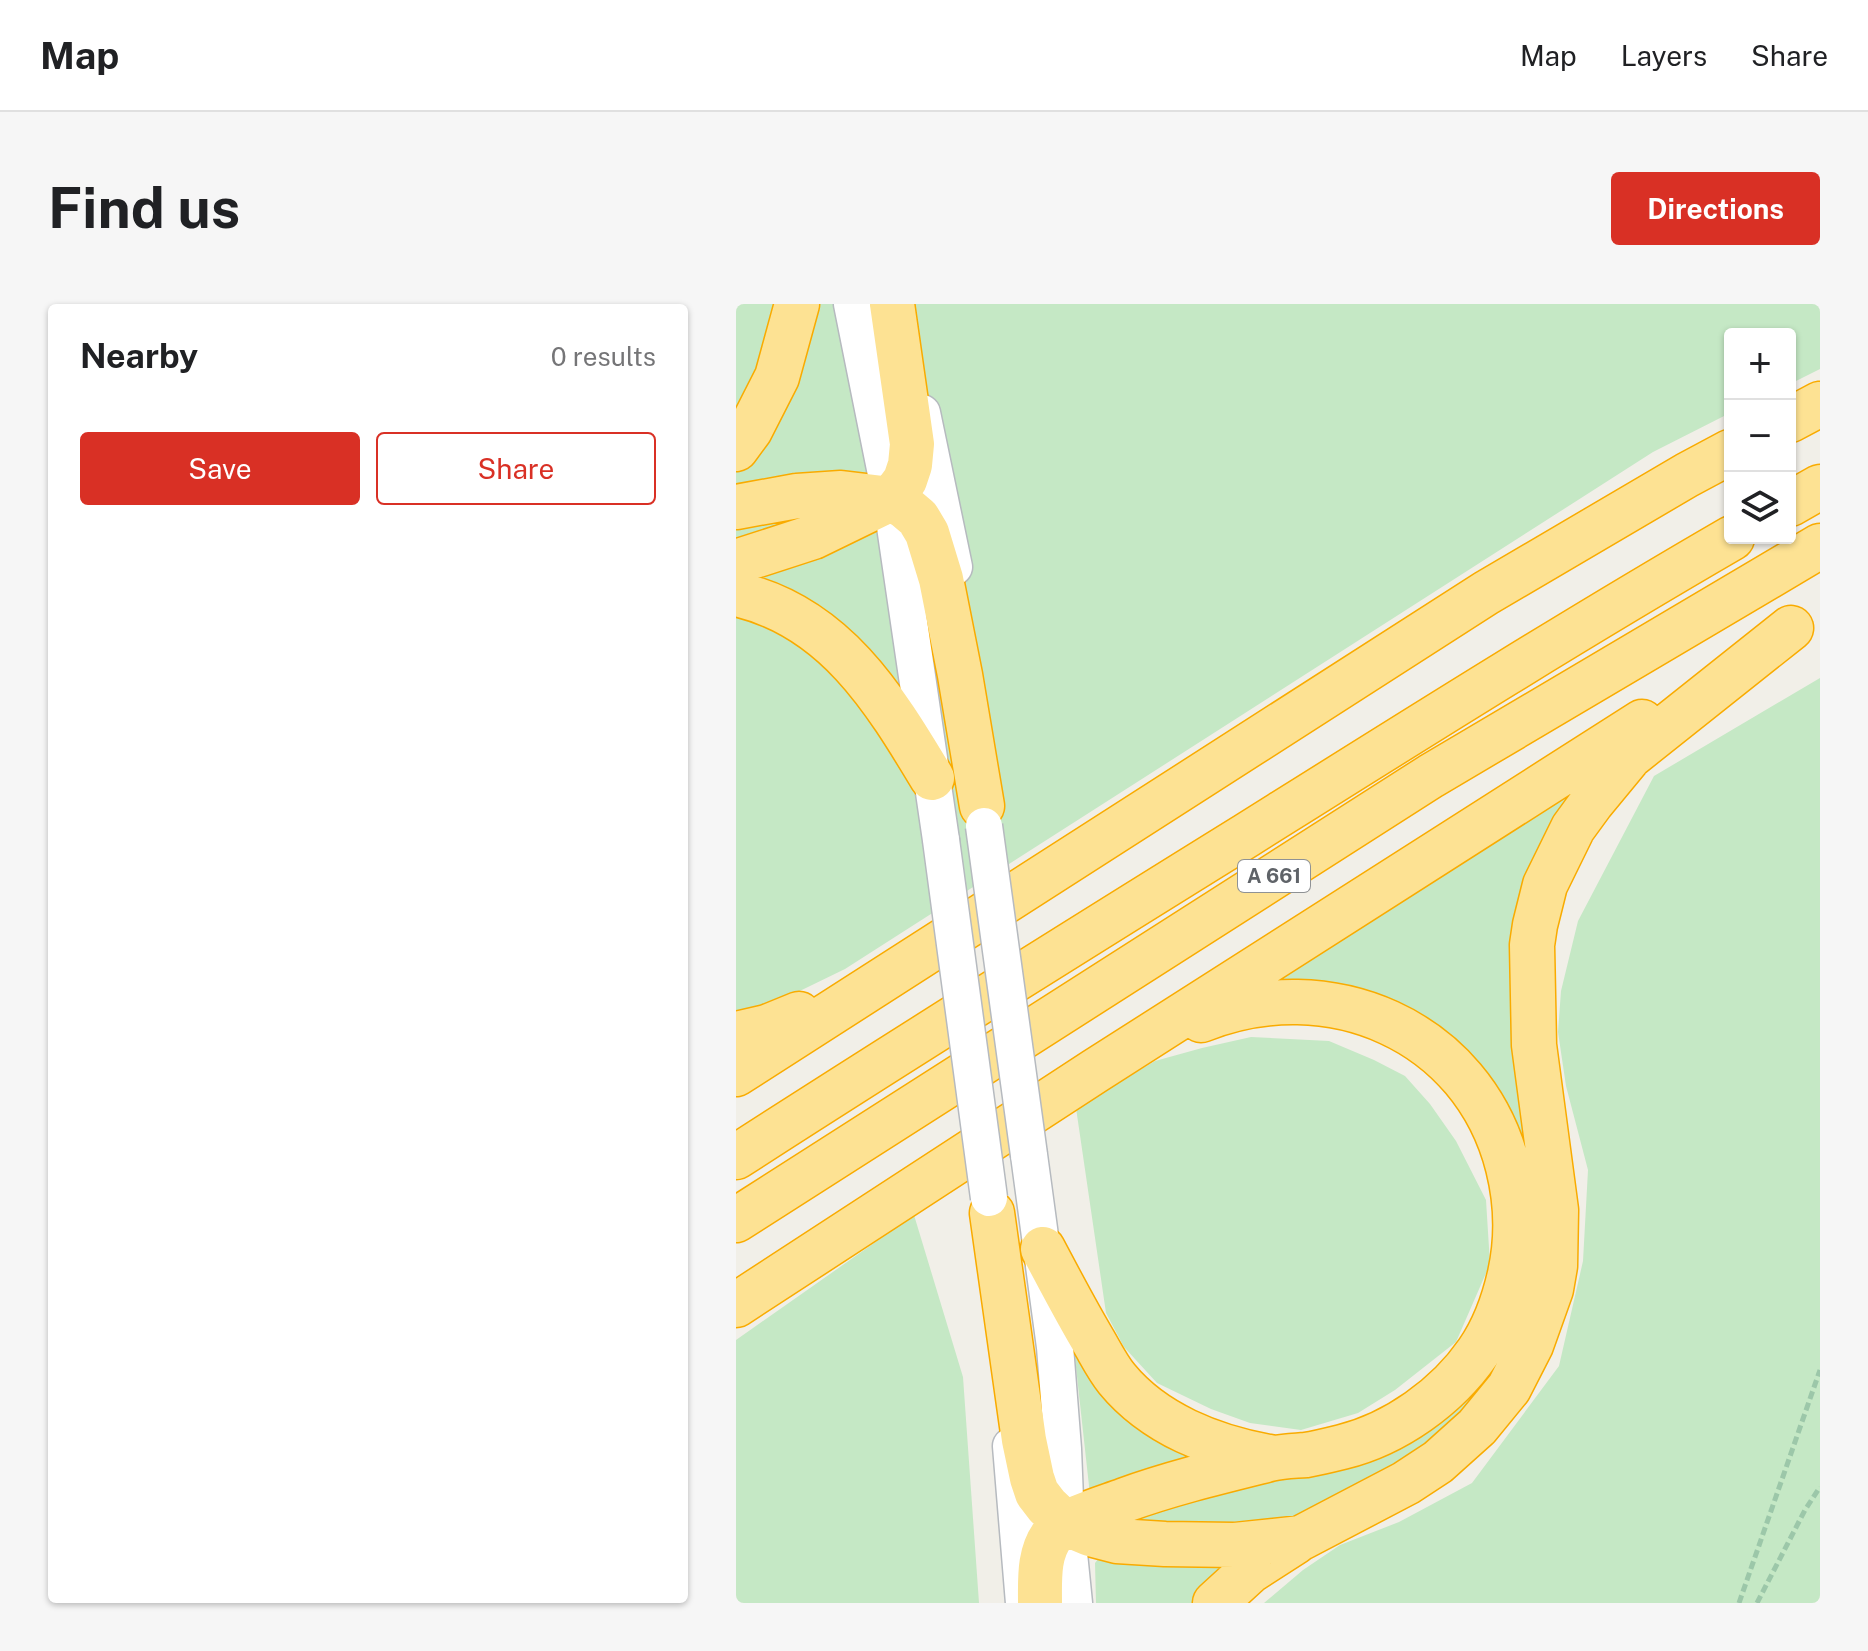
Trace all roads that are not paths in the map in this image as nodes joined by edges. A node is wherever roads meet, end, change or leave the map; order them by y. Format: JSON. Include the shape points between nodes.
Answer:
{"nodes":[{"id":1,"x":797,"y":304,"type":"edge"},
{"id":2,"x":852,"y":304,"type":"edge"},
{"id":3,"x":895,"y":304,"type":"edge"},
{"id":4,"x":1820,"y":404,"type":"edge"},
{"id":5,"x":1796,"y":417,"type":"edge"},
{"id":6,"x":736,"y":449,"type":"edge"},
{"id":7,"x":1724,"y":455,"type":"edge"},
{"id":8,"x":1820,"y":487,"type":"edge"},
{"id":9,"x":891,"y":499,"type":"junction"},
{"id":10,"x":1796,"y":501,"type":"edge"},
{"id":11,"x":736,"y":507,"type":"edge"},
{"id":12,"x":1724,"y":543,"type":"edge"},
{"id":13,"x":1820,"y":546,"type":"edge"},
{"id":14,"x":736,"y":562,"type":"edge"},
{"id":15,"x":736,"y":594,"type":"edge"},
{"id":16,"x":1805,"y":619,"type":"edge"},
{"id":17,"x":932,"y":778,"type":"junction"},
{"id":18,"x":983,"y":816,"type":"junction"},
{"id":19,"x":876,"y":984,"type":"junction"},
{"id":20,"x":736,"y":1034,"type":"edge"},
{"id":21,"x":1095,"y":1071,"type":"junction"},
{"id":22,"x":736,"y":1074,"type":"edge"},
{"id":23,"x":736,"y":1157,"type":"edge"},
{"id":24,"x":990,"y":1205,"type":"junction"},
{"id":25,"x":736,"y":1220,"type":"edge"},
{"id":26,"x":1043,"y":1249,"type":"junction"},
{"id":27,"x":736,"y":1305,"type":"edge"},
{"id":28,"x":1275,"y":1458,"type":"junction"},
{"id":29,"x":1066,"y":1524,"type":"junction"},
{"id":30,"x":1301,"y":1538,"type":"junction"},
{"id":31,"x":1024,"y":1603,"type":"edge"},
{"id":32,"x":1040,"y":1603,"type":"edge"},
{"id":33,"x":1074,"y":1603,"type":"edge"},
{"id":34,"x":1215,"y":1603,"type":"edge"}],
"edges":[{"from":1,"to":6,"type":"highway","via":[[777,377]]},
{"from":2,"to":9,"type":"main road"},
{"from":3,"to":9,"type":"highway","via":[[912,444],[905,480]]},
{"from":3,"to":18,"type":"main road","via":[[959,589]]},
{"from":4,"to":5,"type":"highway"},
{"from":7,"to":19,"type":"highway","via":[[1486,593]]},
{"from":8,"to":10,"type":"highway"},
{"from":9,"to":11,"type":"highway","via":[[841,493]]},
{"from":9,"to":14,"type":"highway","via":[[813,537]]},
{"from":9,"to":17,"type":"main road"},
{"from":9,"to":18,"type":"highway","via":[[918,518],[934,554]]},
{"from":12,"to":23,"type":"highway","number":"A 661","via":[[1408,734]]},
{"from":13,"to":25,"type":"highway","number":"A 661","via":[[1431,776]]},
{"from":15,"to":17,"type":"highway","via":[[788,612],[851,659]]},
{"from":16,"to":21,"type":"highway"},
{"from":16,"to":30,"type":"highway","via":[[1630,756],[1573,828],[1545,885],[1532,945],[1534,1045],[1556,1210],[1555,1266],[1541,1321],[1509,1388],[1438,1462]]},
{"from":17,"to":24,"type":"main road","bridge":true},
{"from":18,"to":26,"type":"main road","bridge":true},
{"from":19,"to":20,"type":"highway"},
{"from":19,"to":22,"type":"highway"},
{"from":21,"to":27,"type":"highway"},
{"from":21,"to":28,"type":"highway","via":[[1161,1035],[1226,1010],[1268,1002],[1324,1003],[1362,1011],[1426,1044],[1465,1081],[1495,1129],[1515,1199],[1516,1228],[1515,1254],[1488,1337],[1463,1371],[1425,1406],[1376,1436]]},
{"from":24,"to":29,"type":"highway","via":[[1032,1478],[1037,1493]]},
{"from":24,"to":31,"type":"main road"},
{"from":26,"to":28,"type":"highway","via":[[1118,1380],[1142,1403],[1202,1438]]},
{"from":26,"to":29,"type":"main road"},
{"from":28,"to":29,"type":"highway","via":[[1144,1493]]},
{"from":29,"to":30,"type":"highway","via":[[1117,1541],[1165,1544],[1235,1545]]},
{"from":29,"to":32,"type":"highway","via":[[1043,1556]]},
{"from":29,"to":33,"type":"main road"},
{"from":30,"to":34,"type":"highway","via":[[1250,1571]]}]}
